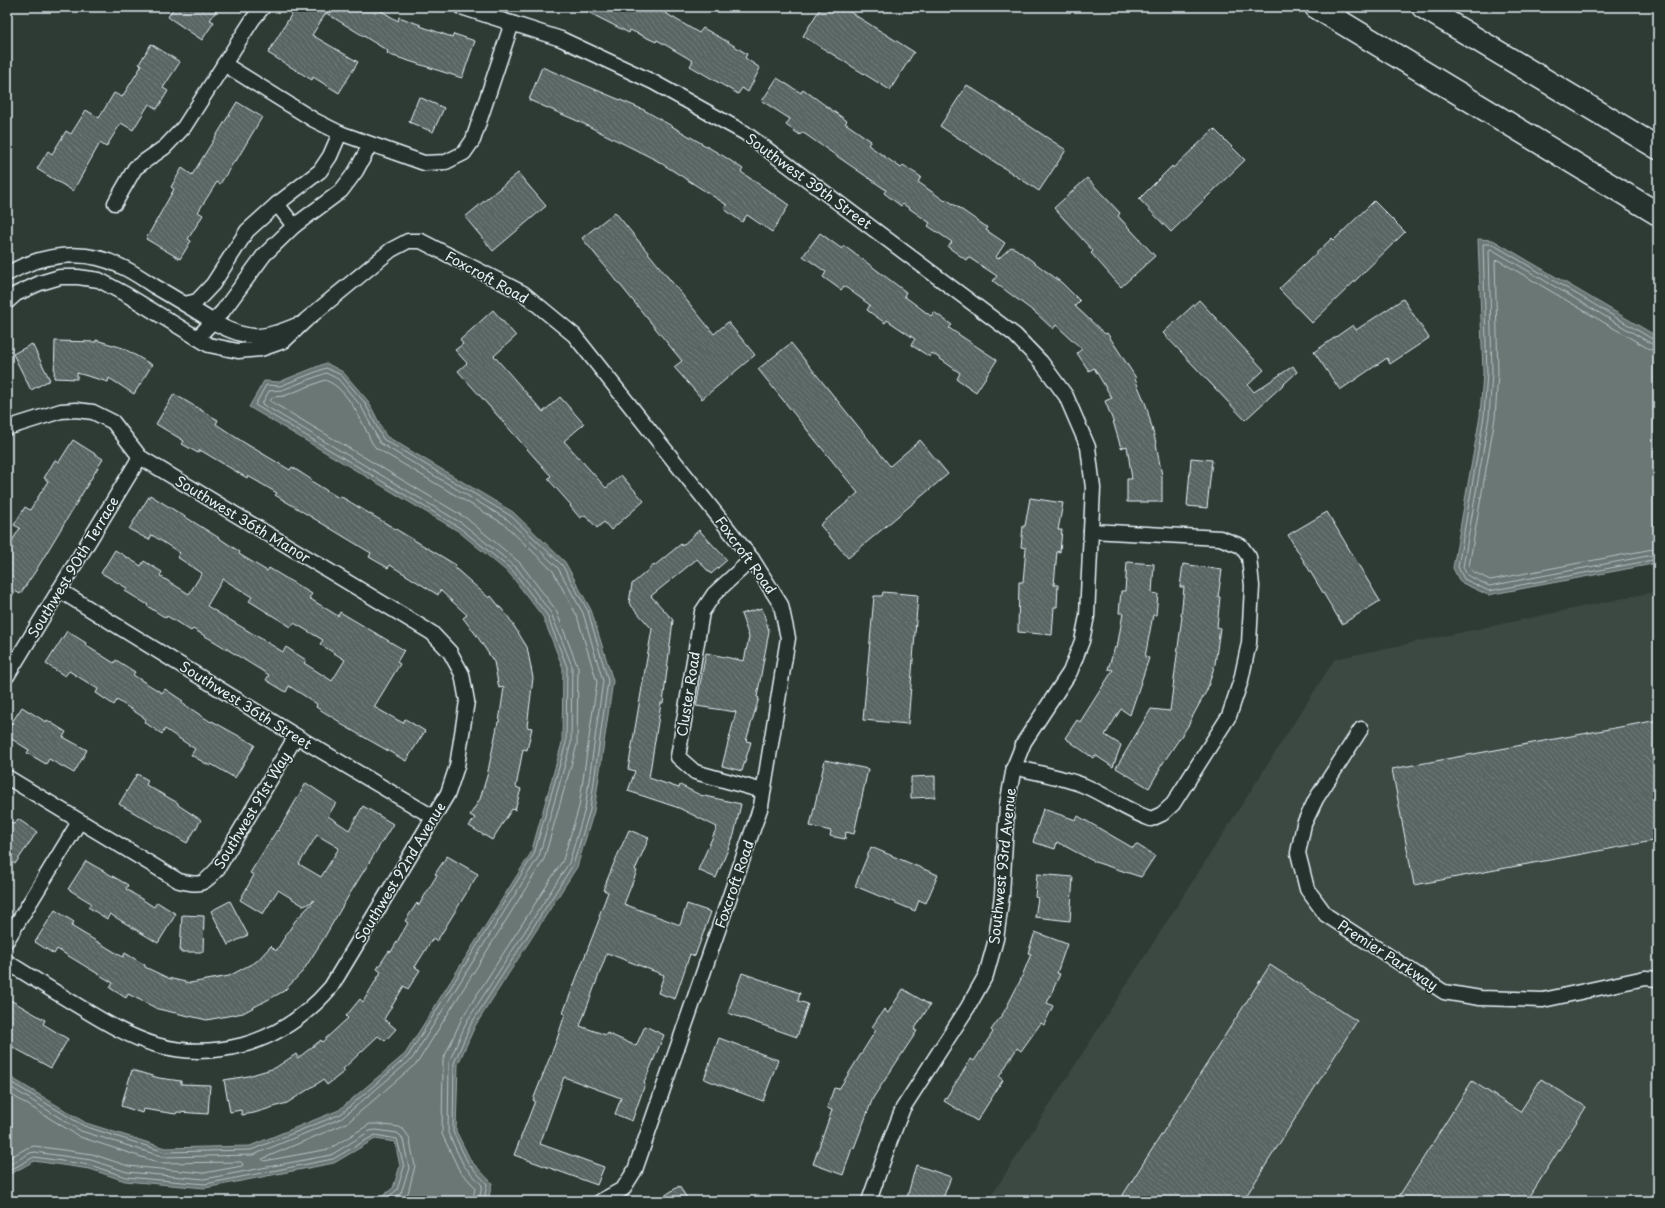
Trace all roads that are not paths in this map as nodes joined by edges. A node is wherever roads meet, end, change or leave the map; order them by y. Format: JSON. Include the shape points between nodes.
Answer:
{"nodes":[{"id":1,"x":263,"y":7,"type":"edge"},
{"id":2,"x":461,"y":7,"type":"edge"},
{"id":3,"x":1316,"y":7,"type":"edge"},
{"id":4,"x":1423,"y":7,"type":"edge"},
{"id":5,"x":512,"y":23,"type":"junction"},
{"id":6,"x":224,"y":64,"type":"junction"},
{"id":7,"x":340,"y":133,"type":"junction"},
{"id":8,"x":370,"y":145,"type":"junction"},
{"id":9,"x":1658,"y":148,"type":"edge"},
{"id":10,"x":115,"y":204,"type":"dead end"},
{"id":11,"x":277,"y":204,"type":"junction"},
{"id":12,"x":1658,"y":214,"type":"edge"},
{"id":13,"x":294,"y":226,"type":"junction"},
{"id":14,"x":7,"y":274,"type":"edge"},
{"id":15,"x":7,"y":302,"type":"edge"},
{"id":16,"x":185,"y":304,"type":"junction"},
{"id":17,"x":306,"y":320,"type":"junction"},
{"id":18,"x":214,"y":322,"type":"junction"},
{"id":19,"x":197,"y":338,"type":"junction"},
{"id":20,"x":8,"y":425,"type":"edge"},
{"id":21,"x":1088,"y":447,"type":"joint"},
{"id":22,"x":140,"y":457,"type":"junction"},
{"id":23,"x":1091,"y":531,"type":"junction"},
{"id":24,"x":752,"y":559,"type":"junction"},
{"id":25,"x":59,"y":590,"type":"junction"},
{"id":26,"x":462,"y":674,"type":"joint"},
{"id":27,"x":7,"y":676,"type":"edge"},
{"id":28,"x":1361,"y":729,"type":"dead end"},
{"id":29,"x":296,"y":736,"type":"junction"},
{"id":30,"x":1014,"y":767,"type":"junction"},
{"id":31,"x":7,"y":777,"type":"edge"},
{"id":32,"x":763,"y":791,"type":"junction"},
{"id":33,"x":433,"y":817,"type":"junction"},
{"id":34,"x":79,"y":822,"type":"junction"},
{"id":35,"x":7,"y":940,"type":"edge"},
{"id":36,"x":7,"y":962,"type":"edge"},
{"id":37,"x":1658,"y":979,"type":"edge"},
{"id":38,"x":601,"y":1201,"type":"edge"},
{"id":39,"x":869,"y":1201,"type":"edge"}],
"edges":[{"from":1,"to":6,"type":"street"},
{"from":2,"to":5,"type":"street","name":"Southwest 39th Street"},
{"from":3,"to":12,"type":"highway"},
{"from":4,"to":9,"type":"highway"},
{"from":5,"to":8,"type":"street","via":[[473,140],[464,153],[446,162],[424,163]]},
{"from":5,"to":21,"type":"street","name":"Southwest 39th Street","via":[[561,39],[653,82],[745,133],[1015,336],[1041,362],[1066,396]]},
{"from":6,"to":7,"type":"street","via":[[314,120]]},
{"from":6,"to":10,"type":"street","via":[[184,127],[165,147],[135,168]]},
{"from":7,"to":8,"type":"street"},
{"from":7,"to":11,"type":"street","via":[[320,171]]},
{"from":8,"to":13,"type":"street","via":[[356,171],[341,191]]},
{"from":11,"to":13,"type":"street"},
{"from":11,"to":16,"type":"street","via":[[247,231],[213,284],[197,301]]},
{"from":13,"to":18,"type":"street","via":[[264,255]]},
{"from":14,"to":16,"type":"street","via":[[44,257],[91,256],[120,265]]},
{"from":15,"to":19,"type":"street","via":[[16,294],[60,277],[99,280]]},
{"from":16,"to":18,"type":"street"},
{"from":17,"to":18,"type":"street","via":[[278,333],[256,337],[232,332]]},
{"from":17,"to":19,"type":"street","via":[[284,341],[261,349],[238,351],[209,345]]},
{"from":17,"to":24,"type":"street","name":"Foxcroft Road","via":[[391,250],[408,241],[421,241],[523,293],[574,335]]},
{"from":18,"to":19,"type":"street"},
{"from":20,"to":22,"type":"street","name":"Southwest 36th Manor","via":[[61,411],[93,412],[113,422]]},
{"from":21,"to":23,"type":"street","name":"Southwest 93rd Avenue","via":[[1093,488]]},
{"from":22,"to":25,"type":"street","name":"Southwest 90th Terrace"},
{"from":22,"to":26,"type":"street","name":"Southwest 36th Manor","via":[[432,633],[450,652]]},
{"from":23,"to":30,"type":"street","name":"Southwest 93rd Avenue","via":[[1087,616],[1082,641],[1070,672],[1024,742]]},
{"from":23,"to":30,"type":"street","via":[[1220,538],[1241,546],[1249,557],[1252,586],[1249,644],[1241,680],[1229,716],[1173,804],[1162,814],[1151,819],[1084,786]]},
{"from":24,"to":32,"type":"street","name":"Foxcroft Road","via":[[781,605],[788,638]]},
{"from":24,"to":32,"type":"street","name":"Cluster Road","via":[[714,594],[702,612],[678,757],[695,772]]},
{"from":25,"to":27,"type":"street","name":"Southwest 90th Terrace"},
{"from":25,"to":29,"type":"street","name":"Southwest 36th Street"},
{"from":26,"to":33,"type":"street","name":"Southwest 92nd Avenue","via":[[467,701],[457,766],[448,793]]},
{"from":28,"to":37,"type":"street","name":"Premier Parkway","via":[[1316,799],[1304,824],[1298,853],[1307,889],[1326,915],[1444,992],[1480,998],[1543,1000],[1645,978]]},
{"from":29,"to":33,"type":"street","name":"Southwest 36th Street"},
{"from":29,"to":34,"type":"street","name":"Southwest 91st Way","via":[[218,868],[206,882],[194,884],[179,881]]},
{"from":30,"to":39,"type":"street","name":"Southwest 93rd Avenue","via":[[1007,805],[1002,895],[996,939],[986,975],[904,1108]]},
{"from":31,"to":34,"type":"street"},
{"from":32,"to":38,"type":"street","name":"Foxcroft Road","via":[[761,806],[635,1170],[623,1189]]},
{"from":33,"to":36,"type":"street","name":"Southwest 92nd Avenue","via":[[331,988],[296,1020],[268,1036],[240,1046],[215,1050],[183,1050],[155,1045],[115,1028]]},
{"from":34,"to":35,"type":"street"}]}
